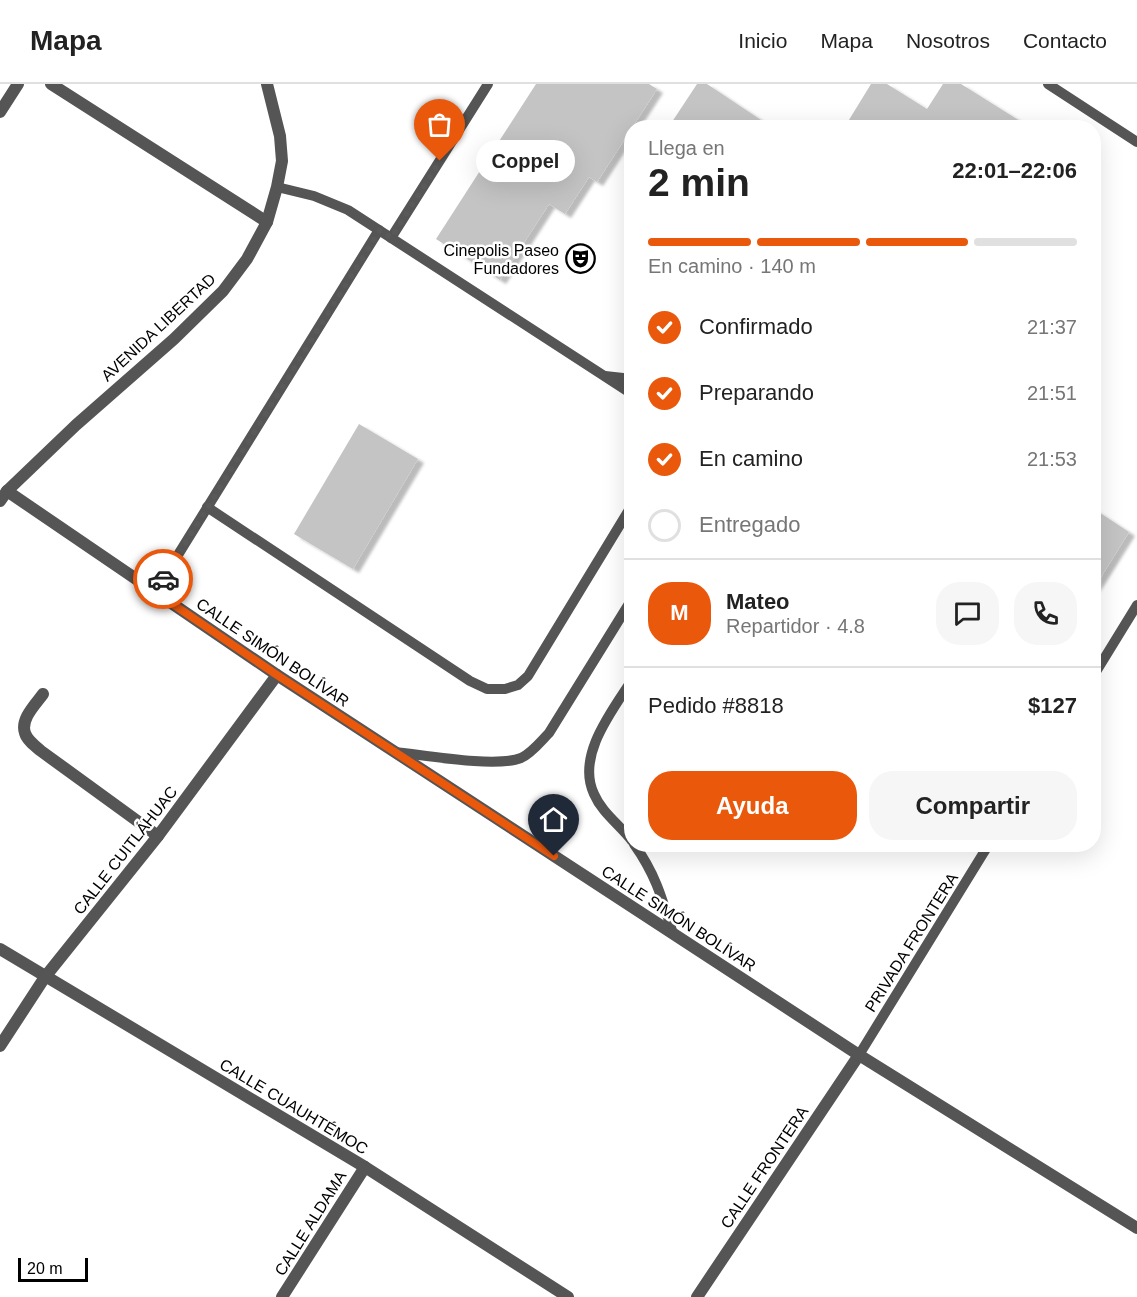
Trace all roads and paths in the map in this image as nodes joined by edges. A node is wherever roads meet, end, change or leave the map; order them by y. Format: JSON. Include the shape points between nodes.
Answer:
{"nodes":[{"id":1,"x":18,"y":84,"type":"edge"},
{"id":2,"x":51,"y":84,"type":"edge"},
{"id":3,"x":267,"y":84,"type":"edge"},
{"id":4,"x":488,"y":84,"type":"edge"},
{"id":5,"x":1048,"y":84,"type":"edge"},
{"id":6,"x":0,"y":112,"type":"edge"},
{"id":7,"x":1137,"y":142,"type":"edge"},
{"id":8,"x":277,"y":188,"type":"junction"},
{"id":9,"x":267,"y":222,"type":"junction"},
{"id":10,"x":380,"y":230,"type":"junction"},
{"id":11,"x":391,"y":238,"type":"junction"},
{"id":12,"x":602,"y":375,"type":"junction"},
{"id":13,"x":624,"y":378,"type":"edge"},
{"id":14,"x":624,"y":389,"type":"edge"},
{"id":15,"x":2,"y":493,"type":"edge"},
{"id":16,"x":207,"y":507,"type":"junction"},
{"id":17,"x":624,"y":518,"type":"edge"},
{"id":18,"x":155,"y":592,"type":"junction"},
{"id":19,"x":1137,"y":605,"type":"edge"},
{"id":20,"x":624,"y":612,"type":"edge"},
{"id":21,"x":1101,"y":664,"type":"edge"},
{"id":22,"x":277,"y":675,"type":"junction"},
{"id":23,"x":624,"y":693,"type":"edge"},
{"id":24,"x":43,"y":694,"type":"dead end"},
{"id":25,"x":394,"y":752,"type":"junction"},
{"id":26,"x":624,"y":833,"type":"edge"},
{"id":27,"x":158,"y":836,"type":"junction"},
{"id":28,"x":639,"y":852,"type":"edge"},
{"id":29,"x":984,"y":852,"type":"edge"},
{"id":30,"x":673,"y":934,"type":"junction"},
{"id":31,"x":0,"y":949,"type":"edge"},
{"id":32,"x":45,"y":977,"type":"junction"},
{"id":33,"x":0,"y":1046,"type":"edge"},
{"id":34,"x":859,"y":1055,"type":"junction"},
{"id":35,"x":365,"y":1167,"type":"junction"},
{"id":36,"x":1137,"y":1228,"type":"edge"},
{"id":37,"x":282,"y":1297,"type":"edge"},
{"id":38,"x":568,"y":1297,"type":"edge"},
{"id":39,"x":697,"y":1297,"type":"edge"}],
"edges":[{"from":1,"to":6,"type":"street"},
{"from":2,"to":9,"type":"street"},
{"from":3,"to":8,"type":"street","name":"AVENIDA LIBERTAD","via":[[280,136],[282,161]]},
{"from":4,"to":11,"type":"lane"},
{"from":5,"to":7,"type":"lane"},
{"from":8,"to":9,"type":"street","name":"AVENIDA LIBERTAD"},
{"from":8,"to":10,"type":"lane","via":[[314,196],[348,210]]},
{"from":9,"to":15,"type":"street","name":"AVENIDA LIBERTAD","via":[[247,259],[223,291]]},
{"from":10,"to":11,"type":"lane"},
{"from":10,"to":16,"type":"lane"},
{"from":11,"to":12,"type":"lane"},
{"from":12,"to":13,"type":"lane"},
{"from":12,"to":14,"type":"lane"},
{"from":15,"to":18,"type":"street","name":"CALLE SIMÓN BOLÍVAR"},
{"from":16,"to":17,"type":"lane","via":[[487,689],[518,685],[528,676]]},
{"from":16,"to":18,"type":"lane"},
{"from":18,"to":22,"type":"street","name":"CALLE SIMÓN BOLÍVAR"},
{"from":19,"to":21,"type":"lane"},
{"from":20,"to":25,"type":"lane","via":[[549,733],[523,757],[472,760]]},
{"from":22,"to":25,"type":"street","name":"CALLE SIMÓN BOLÍVAR"},
{"from":22,"to":27,"type":"street","name":"CALLE CUITLÁHUAC"},
{"from":23,"to":26,"type":"lane","via":[[591,754],[589,776],[593,794]]},
{"from":24,"to":27,"type":"street","via":[[25,721],[29,740]]},
{"from":25,"to":30,"type":"street","name":"CALLE SIMÓN BOLÍVAR"},
{"from":27,"to":32,"type":"street","name":"CALLE CUITLÁHUAC"},
{"from":28,"to":30,"type":"lane","via":[[659,889]]},
{"from":29,"to":34,"type":"lane","name":"PRIVADA FRONTERA"},
{"from":30,"to":34,"type":"street","name":"CALLE SIMÓN BOLÍVAR"},
{"from":31,"to":32,"type":"street","name":"CALLE CUAUHTÉMOC"},
{"from":32,"to":33,"type":"street","name":"CALLE CUITLÁHUAC"},
{"from":32,"to":35,"type":"street","name":"CALLE CUAUHTÉMOC"},
{"from":34,"to":36,"type":"street","name":"CALLE SIMÓN BOLÍVAR"},
{"from":34,"to":39,"type":"street","name":"CALLE FRONTERA"},
{"from":35,"to":37,"type":"street","name":"CALLE ALDAMA"},
{"from":35,"to":38,"type":"street","name":"CALLE CUAUHTÉMOC"}]}
